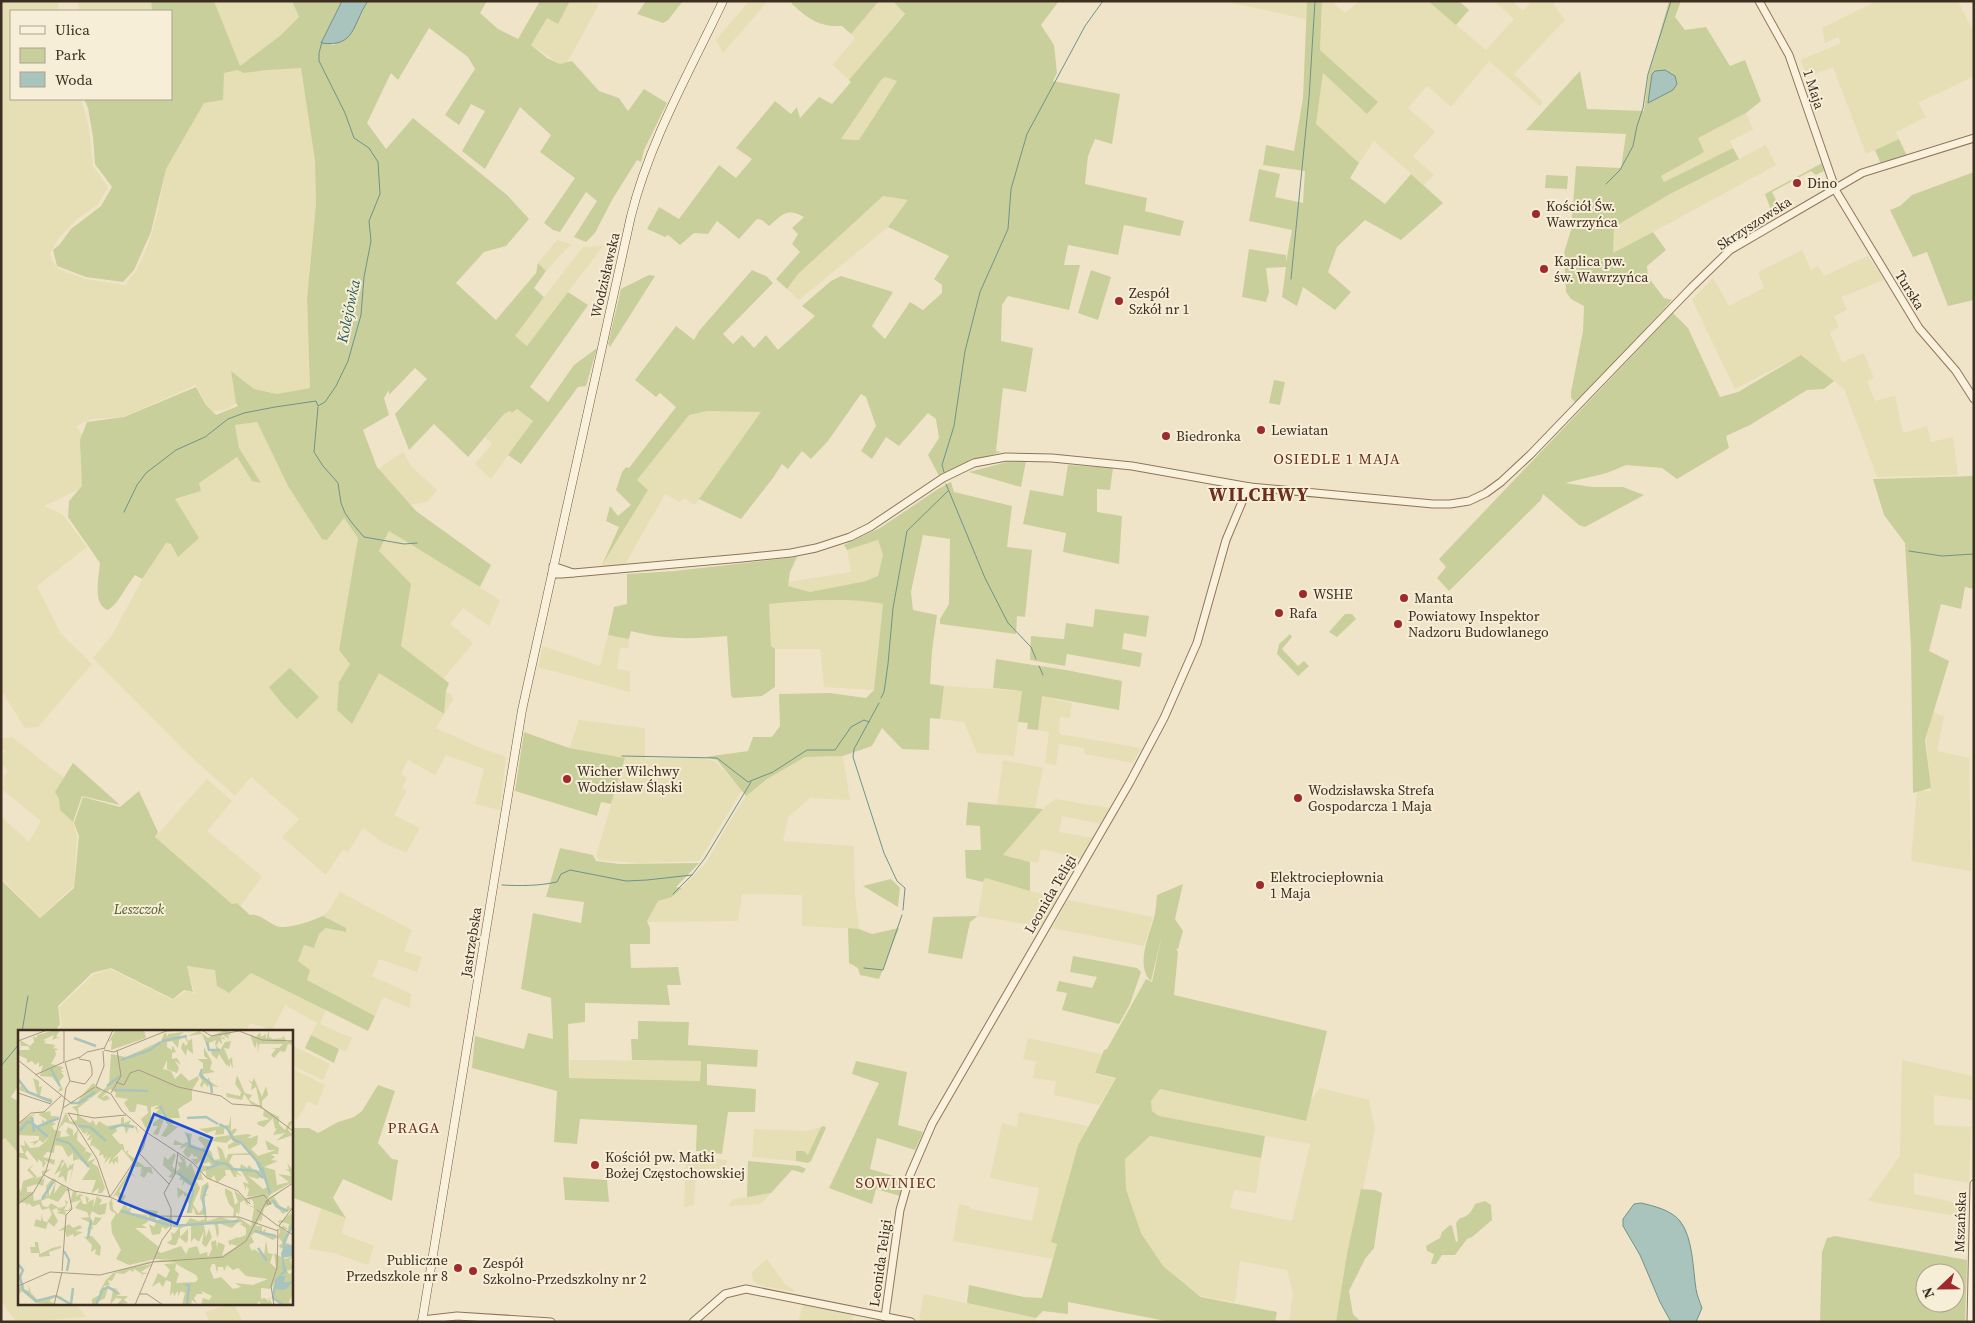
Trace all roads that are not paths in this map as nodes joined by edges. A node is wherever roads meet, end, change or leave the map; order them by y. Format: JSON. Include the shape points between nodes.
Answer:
{"nodes":[{"id":1,"x":723,"y":1,"type":"edge"},
{"id":2,"x":1760,"y":1,"type":"edge"},
{"id":3,"x":1974,"y":138,"type":"edge"},
{"id":4,"x":1834,"y":188,"type":"junction"},
{"id":5,"x":1974,"y":399,"type":"edge"},
{"id":6,"x":1250,"y":487,"type":"junction"},
{"id":7,"x":553,"y":569,"type":"junction"},
{"id":8,"x":1974,"y":1184,"type":"edge"},
{"id":9,"x":886,"y":1316,"type":"junction"},
{"id":10,"x":422,"y":1321,"type":"edge"},
{"id":11,"x":551,"y":1322,"type":"edge"},
{"id":12,"x":693,"y":1322,"type":"edge"},
{"id":13,"x":911,"y":1322,"type":"edge"},
{"id":14,"x":1970,"y":1322,"type":"edge"}],
"edges":[{"from":1,"to":7,"type":"main road","name":"Wodzisławska","via":[[653,148],[639,186]]},
{"from":2,"to":4,"type":"street","name":"1 Maja","via":[[1789,56]]},
{"from":3,"to":4,"type":"street","name":"Skrzyszowska","via":[[1886,164]]},
{"from":4,"to":5,"type":"street","name":"Turska","via":[[1919,328],[1956,371]]},
{"from":4,"to":6,"type":"street","name":"Skrzyszowska","via":[[1730,250],[1501,482],[1486,493],[1469,501],[1434,504]]},
{"from":6,"to":7,"type":"street","name":"Skrzyszowska","via":[[1120,465],[1006,457],[974,463],[943,478],[850,537],[816,548],[574,573]]},
{"from":6,"to":9,"type":"street","name":"Leonida Teligi","via":[[1226,540],[1197,643],[1164,718],[932,1124],[910,1175],[900,1210]]},
{"from":7,"to":10,"type":"main road","name":"Jastrzębska","via":[[519,726]]},
{"from":8,"to":14,"type":"street","name":"Mszańska"},
{"from":9,"to":12,"type":"street","via":[[746,1289],[725,1294]]},
{"from":9,"to":13,"type":"street"},
{"from":10,"to":11,"type":"street","via":[[457,1316]]}]}
